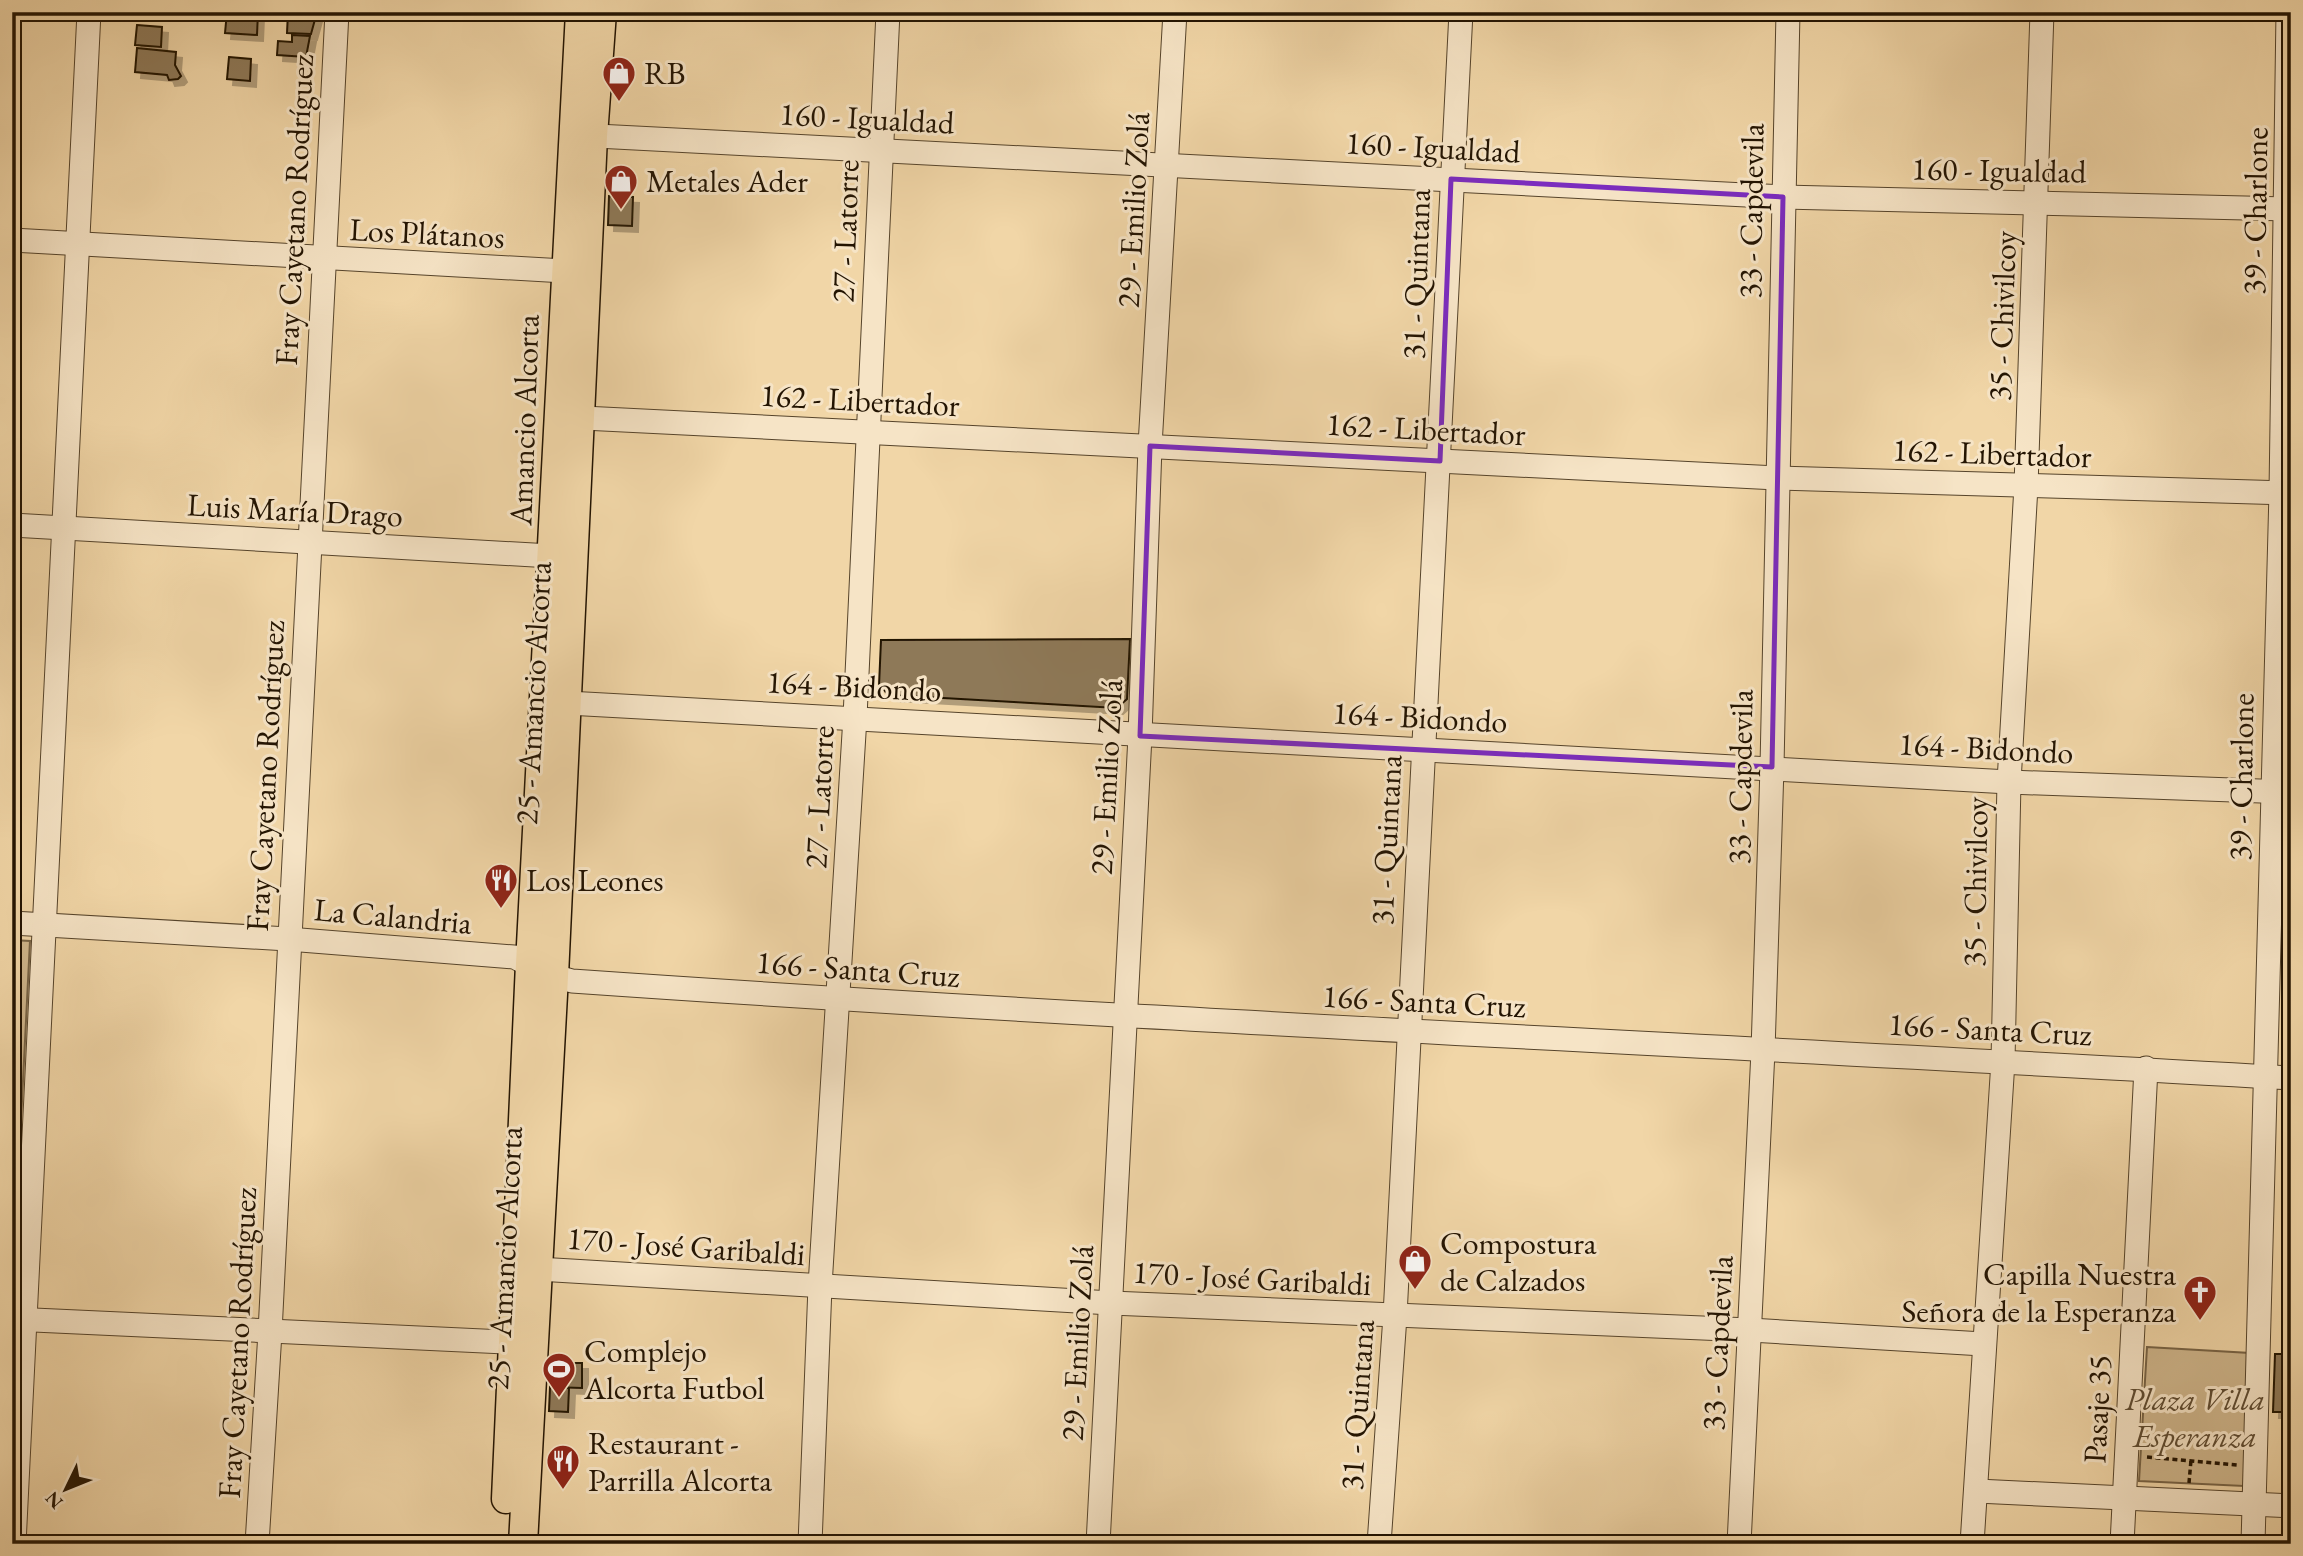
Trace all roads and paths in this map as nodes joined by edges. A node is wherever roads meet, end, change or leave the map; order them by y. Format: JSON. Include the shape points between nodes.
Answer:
{"nodes":[{"id":1,"x":89,"y":12,"type":"edge"},
{"id":2,"x":337,"y":12,"type":"edge"},
{"id":3,"x":580,"y":12,"type":"edge"},
{"id":4,"x":602,"y":12,"type":"edge"},
{"id":5,"x":888,"y":12,"type":"edge"},
{"id":6,"x":1175,"y":12,"type":"edge"},
{"id":7,"x":1461,"y":12,"type":"edge"},
{"id":8,"x":1788,"y":12,"type":"edge"},
{"id":9,"x":2042,"y":12,"type":"edge"},
{"id":10,"x":2288,"y":12,"type":"edge"},
{"id":11,"x":583,"y":135,"type":"junction"},
{"id":12,"x":880,"y":150,"type":"junction"},
{"id":13,"x":1168,"y":164,"type":"junction"},
{"id":14,"x":1451,"y":179,"type":"junction"},
{"id":15,"x":1783,"y":197,"type":"junction"},
{"id":16,"x":2038,"y":202,"type":"junction"},
{"id":17,"x":2289,"y":209,"type":"edge"},
{"id":18,"x":12,"y":240,"type":"edge"},
{"id":19,"x":78,"y":244,"type":"junction"},
{"id":20,"x":323,"y":259,"type":"junction"},
{"id":21,"x":576,"y":272,"type":"junction"},
{"id":22,"x":570,"y":417,"type":"junction"},
{"id":23,"x":868,"y":432,"type":"junction"},
{"id":24,"x":1150,"y":446,"type":"junction"},
{"id":25,"x":1440,"y":461,"type":"junction"},
{"id":26,"x":1777,"y":478,"type":"junction"},
{"id":27,"x":2026,"y":486,"type":"junction"},
{"id":28,"x":2286,"y":493,"type":"edge"},
{"id":29,"x":12,"y":525,"type":"edge"},
{"id":30,"x":63,"y":528,"type":"junction"},
{"id":31,"x":309,"y":543,"type":"junction"},
{"id":32,"x":564,"y":557,"type":"junction"},
{"id":33,"x":557,"y":702,"type":"junction"},
{"id":34,"x":855,"y":717,"type":"junction"},
{"id":35,"x":1140,"y":736,"type":"junction"},
{"id":36,"x":1422,"y":749,"type":"junction"},
{"id":37,"x":1772,"y":767,"type":"junction"},
{"id":38,"x":2009,"y":782,"type":"junction"},
{"id":39,"x":2281,"y":792,"type":"edge"},
{"id":40,"x":12,"y":923,"type":"edge"},
{"id":41,"x":45,"y":925,"type":"junction"},
{"id":42,"x":288,"y":939,"type":"junction"},
{"id":43,"x":542,"y":970,"type":"junction"},
{"id":44,"x":840,"y":1000,"type":"junction"},
{"id":45,"x":1126,"y":1018,"type":"junction"},
{"id":46,"x":1409,"y":1031,"type":"junction"},
{"id":47,"x":1763,"y":1051,"type":"junction"},
{"id":48,"x":2003,"y":1061,"type":"junction"},
{"id":49,"x":2146,"y":1068,"type":"junction"},
{"id":50,"x":2267,"y":1076,"type":"junction"},
{"id":51,"x":2291,"y":1078,"type":"edge"},
{"id":52,"x":528,"y":1268,"type":"junction"},
{"id":53,"x":820,"y":1286,"type":"junction"},
{"id":54,"x":1111,"y":1303,"type":"junction"},
{"id":55,"x":1395,"y":1316,"type":"junction"},
{"id":56,"x":19,"y":1319,"type":"edge"},
{"id":57,"x":1750,"y":1331,"type":"junction"},
{"id":58,"x":270,"y":1332,"type":"junction"},
{"id":59,"x":524,"y":1343,"type":"junction"},
{"id":60,"x":1983,"y":1344,"type":"junction"},
{"id":61,"x":2126,"y":1456,"type":"junction"},
{"id":62,"x":2256,"y":1466,"type":"junction"},
{"id":63,"x":1977,"y":1491,"type":"junction"},
{"id":64,"x":2125,"y":1498,"type":"junction"},
{"id":65,"x":2255,"y":1504,"type":"junction"},
{"id":66,"x":2291,"y":1506,"type":"edge"},
{"id":67,"x":15,"y":1544,"type":"edge"},
{"id":68,"x":257,"y":1544,"type":"edge"},
{"id":69,"x":504,"y":1544,"type":"edge"},
{"id":70,"x":523,"y":1544,"type":"edge"},
{"id":71,"x":810,"y":1544,"type":"edge"},
{"id":72,"x":1098,"y":1544,"type":"edge"},
{"id":73,"x":1379,"y":1544,"type":"edge"},
{"id":74,"x":1738,"y":1544,"type":"edge"},
{"id":75,"x":1972,"y":1544,"type":"edge"},
{"id":76,"x":2122,"y":1544,"type":"edge"},
{"id":77,"x":2253,"y":1544,"type":"edge"}],
"edges":[{"from":1,"to":19,"type":"street"},
{"from":2,"to":20,"type":"street","name":"Fray Cayetano Rodríguez"},
{"from":3,"to":11,"type":"main road"},
{"from":4,"to":11,"type":"main road","name":"25 - Amancio Alcorta"},
{"from":5,"to":12,"type":"street","name":"27 - Latorre"},
{"from":6,"to":13,"type":"street","name":"29 - Emilio Zolá"},
{"from":7,"to":14,"type":"street","name":"31 - Quintana"},
{"from":8,"to":15,"type":"street","name":"33 - Capdevila"},
{"from":9,"to":16,"type":"street","name":"35 - Chivilcoy"},
{"from":10,"to":17,"type":"street","name":"39 - Charlone"},
{"from":11,"to":12,"type":"street","name":"160 - Igualdad"},
{"from":11,"to":21,"type":"main road","name":"25 - Amancio Alcorta"},
{"from":12,"to":13,"type":"street","name":"160 - Igualdad"},
{"from":12,"to":23,"type":"street","name":"27 - Latorre"},
{"from":13,"to":14,"type":"street","name":"160 - Igualdad"},
{"from":13,"to":24,"type":"street","name":"29 - Emilio Zolá"},
{"from":14,"to":15,"type":"street","name":"160 - Igualdad"},
{"from":14,"to":25,"type":"street","name":"31 - Quintana"},
{"from":15,"to":16,"type":"street","name":"160 - Igualdad"},
{"from":15,"to":26,"type":"street","name":"33 - Capdevila"},
{"from":16,"to":17,"type":"street","name":"160 - Igualdad"},
{"from":16,"to":27,"type":"street","name":"35 - Chivilcoy"},
{"from":17,"to":28,"type":"street","name":"39 - Charlone"},
{"from":18,"to":19,"type":"street","name":"Los Plátanos"},
{"from":19,"to":20,"type":"street","name":"Los Plátanos"},
{"from":19,"to":30,"type":"street"},
{"from":20,"to":21,"type":"street","name":"Los Plátanos"},
{"from":20,"to":31,"type":"street","name":"Fray Cayetano Rodríguez"},
{"from":21,"to":22,"type":"main road","name":"25 - Amancio Alcorta"},
{"from":22,"to":23,"type":"street","name":"162 - Libertador"},
{"from":22,"to":32,"type":"main road","name":"25 - Amancio Alcorta"},
{"from":23,"to":24,"type":"street","name":"162 - Libertador"},
{"from":23,"to":34,"type":"street","name":"27 - Latorre"},
{"from":24,"to":25,"type":"street","name":"162 - Libertador"},
{"from":24,"to":35,"type":"street","name":"29 - Emilio Zolá"},
{"from":25,"to":26,"type":"street","name":"162 - Libertador"},
{"from":25,"to":36,"type":"street","name":"31 - Quintana"},
{"from":26,"to":27,"type":"street","name":"162 - Libertador"},
{"from":26,"to":37,"type":"street","name":"33 - Capdevila"},
{"from":27,"to":28,"type":"street","name":"162 - Libertador"},
{"from":27,"to":38,"type":"street","name":"35 - Chivilcoy"},
{"from":28,"to":39,"type":"street","name":"39 - Charlone"},
{"from":29,"to":30,"type":"street","name":"Luis María Drago"},
{"from":30,"to":31,"type":"street","name":"Luis María Drago"},
{"from":30,"to":41,"type":"street"},
{"from":31,"to":32,"type":"street","name":"Luis María Drago"},
{"from":31,"to":42,"type":"street","name":"Fray Cayetano Rodríguez"},
{"from":32,"to":33,"type":"main road","name":"25 - Amancio Alcorta"},
{"from":33,"to":34,"type":"street","name":"164 - Bidondo"},
{"from":33,"to":43,"type":"main road","name":"25 - Amancio Alcorta"},
{"from":34,"to":35,"type":"street","name":"164 - Bidondo"},
{"from":34,"to":44,"type":"street","name":"27 - Latorre"},
{"from":35,"to":36,"type":"street","name":"164 - Bidondo"},
{"from":35,"to":45,"type":"street","name":"29 - Emilio Zolá"},
{"from":36,"to":37,"type":"street","name":"164 - Bidondo"},
{"from":36,"to":46,"type":"street","name":"31 - Quintana"},
{"from":37,"to":38,"type":"street","name":"164 - Bidondo"},
{"from":37,"to":47,"type":"street","name":"33 - Capdevila"},
{"from":38,"to":39,"type":"street","name":"164 - Bidondo"},
{"from":38,"to":48,"type":"street","name":"35 - Chivilcoy"},
{"from":39,"to":50,"type":"street","name":"39 - Charlone"},
{"from":40,"to":41,"type":"street","name":"La Calandria"},
{"from":41,"to":42,"type":"street","name":"La Calandria"},
{"from":41,"to":56,"type":"street"},
{"from":42,"to":43,"type":"street","name":"La Calandria","via":[[514,957]]},
{"from":42,"to":58,"type":"street","name":"Fray Cayetano Rodríguez"},
{"from":43,"to":44,"type":"street","name":"166 - Santa Cruz","via":[[572,981]]},
{"from":43,"to":52,"type":"main road"},
{"from":44,"to":45,"type":"street","name":"166 - Santa Cruz"},
{"from":44,"to":53,"type":"street","name":"27 - Latorre"},
{"from":45,"to":46,"type":"street","name":"166 - Santa Cruz"},
{"from":45,"to":54,"type":"street","name":"29 - Emilio Zolá"},
{"from":46,"to":47,"type":"street","name":"166 - Santa Cruz"},
{"from":46,"to":55,"type":"street","name":"31 - Quintana"},
{"from":47,"to":48,"type":"street","name":"166 - Santa Cruz"},
{"from":47,"to":57,"type":"street","name":"33 - Capdevila"},
{"from":48,"to":49,"type":"street","name":"166 - Santa Cruz"},
{"from":48,"to":60,"type":"street","name":"35 - Chivilcoy"},
{"from":49,"to":50,"type":"street","name":"166 - Santa Cruz"},
{"from":49,"to":61,"type":"street","name":"Pasaje 35"},
{"from":50,"to":51,"type":"street","name":"166 - Santa Cruz"},
{"from":50,"to":62,"type":"street","name":"39 - Charlone"},
{"from":52,"to":53,"type":"street","name":"170 - José Garibaldi"},
{"from":52,"to":59,"type":"main road","name":"25 - Amancio Alcorta"},
{"from":53,"to":54,"type":"street","name":"170 - José Garibaldi"},
{"from":53,"to":71,"type":"street","name":"27 - Latorre"},
{"from":54,"to":55,"type":"street","name":"170 - José Garibaldi"},
{"from":54,"to":72,"type":"street","name":"29 - Emilio Zolá"},
{"from":55,"to":57,"type":"street","name":"170 - José Garibaldi"},
{"from":55,"to":73,"type":"street","name":"31 - Quintana"},
{"from":56,"to":58,"type":"street"},
{"from":56,"to":67,"type":"street"},
{"from":57,"to":60,"type":"street","name":"170 - José Garibaldi"},
{"from":57,"to":74,"type":"street","name":"33 - Capdevila"},
{"from":58,"to":59,"type":"street"},
{"from":58,"to":68,"type":"street","name":"Fray Cayetano Rodríguez"},
{"from":59,"to":69,"type":"main road"},
{"from":59,"to":70,"type":"main road","name":"25 - Amancio Alcorta"},
{"from":60,"to":63,"type":"street","name":"35 - Chivilcoy"},
{"from":61,"to":62,"type":"path"},
{"from":61,"to":64,"type":"street","name":"Pasaje 35"},
{"from":62,"to":65,"type":"street","name":"39 - Charlone"},
{"from":63,"to":64,"type":"street"},
{"from":63,"to":75,"type":"street","name":"35 - Chivilcoy"},
{"from":64,"to":65,"type":"street"},
{"from":64,"to":76,"type":"street","name":"Pasaje 35"},
{"from":65,"to":66,"type":"street"},
{"from":65,"to":77,"type":"street","name":"39 - Charlone"}]}
